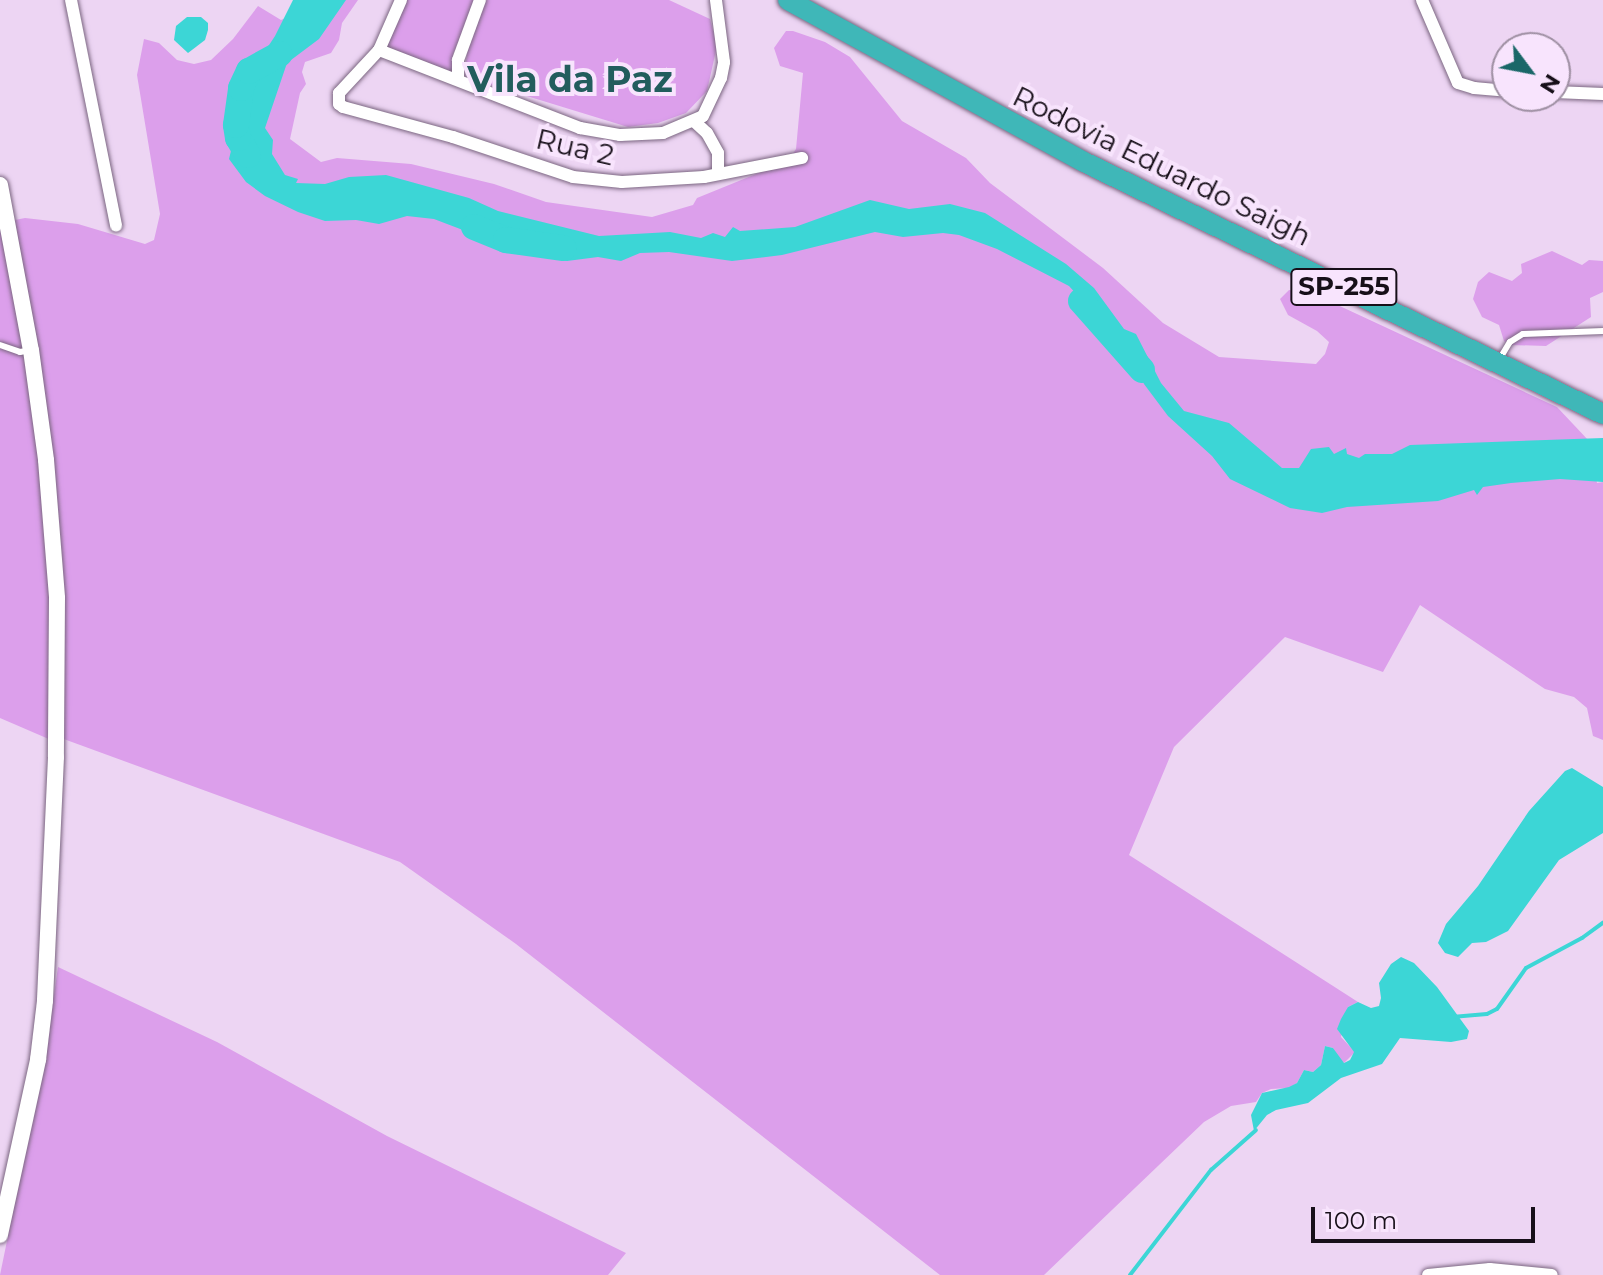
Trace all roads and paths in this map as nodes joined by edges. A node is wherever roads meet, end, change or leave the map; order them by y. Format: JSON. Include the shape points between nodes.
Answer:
{"nodes":[{"id":1,"x":71,"y":0,"type":"edge"},
{"id":2,"x":401,"y":0,"type":"edge"},
{"id":3,"x":480,"y":0,"type":"edge"},
{"id":4,"x":716,"y":0,"type":"edge"},
{"id":5,"x":788,"y":0,"type":"edge"},
{"id":6,"x":1422,"y":0,"type":"edge"},
{"id":7,"x":379,"y":50,"type":"junction"},
{"id":8,"x":458,"y":79,"type":"junction"},
{"id":9,"x":1491,"y":90,"type":"edge"},
{"id":10,"x":1571,"y":93,"type":"edge"},
{"id":11,"x":1603,"y":94,"type":"edge"},
{"id":12,"x":695,"y":122,"type":"junction"},
{"id":13,"x":802,"y":158,"type":"dead end"},
{"id":14,"x":718,"y":174,"type":"junction"},
{"id":15,"x":0,"y":185,"type":"edge"},
{"id":16,"x":116,"y":226,"type":"dead end"},
{"id":17,"x":1603,"y":331,"type":"edge"},
{"id":18,"x":0,"y":345,"type":"edge"},
{"id":19,"x":31,"y":350,"type":"junction"},
{"id":20,"x":1497,"y":362,"type":"junction"},
{"id":21,"x":1603,"y":414,"type":"edge"},
{"id":22,"x":0,"y":1235,"type":"edge"},
{"id":23,"x":1455,"y":1272,"type":"edge"},
{"id":24,"x":1428,"y":1275,"type":"edge"},
{"id":25,"x":1552,"y":1275,"type":"edge"}],
"edges":[{"from":1,"to":16,"type":"street"},
{"from":2,"to":7,"type":"street"},
{"from":3,"to":8,"type":"street","via":[[458,60]]},
{"from":4,"to":12,"type":"street","via":[[724,62],[710,103]]},
{"from":5,"to":20,"type":"highway","name":"Rodovia Eduardo Saigh","number":"SP-255","via":[[1084,162]]},
{"from":6,"to":9,"type":"street","via":[[1458,83]]},
{"from":7,"to":8,"type":"street"},
{"from":7,"to":14,"type":"street","name":"Rua 2","via":[[339,93],[343,107],[573,177],[622,182]]},
{"from":8,"to":12,"type":"street","via":[[580,128],[647,135]]},
{"from":10,"to":11,"type":"street"},
{"from":12,"to":14,"type":"street","via":[[718,153]]},
{"from":13,"to":14,"type":"street","name":"Rua 2"},
{"from":15,"to":19,"type":"street"},
{"from":17,"to":20,"type":"lane","via":[[1523,334],[1510,342]]},
{"from":18,"to":19,"type":"lane"},
{"from":19,"to":22,"type":"street","via":[[57,598],[56,757],[44,1016]]},
{"from":20,"to":21,"type":"highway","name":"Rodovia Eduardo Saigh","number":"SP-255"},
{"from":23,"to":24,"type":"street"},
{"from":23,"to":25,"type":"street"}]}
